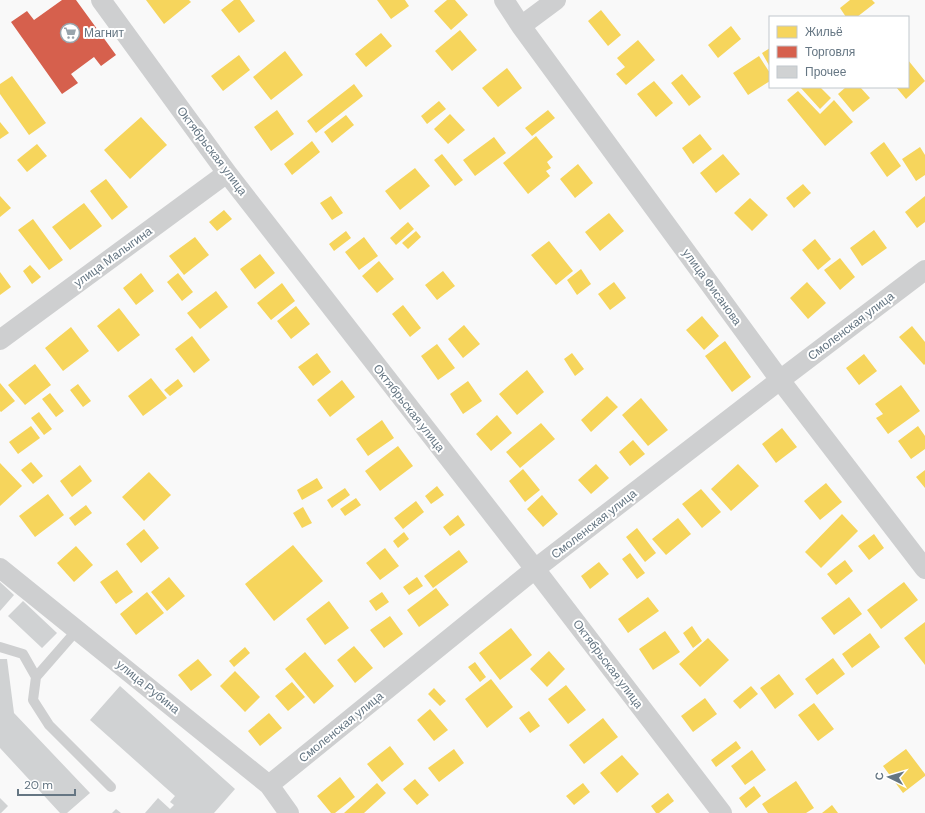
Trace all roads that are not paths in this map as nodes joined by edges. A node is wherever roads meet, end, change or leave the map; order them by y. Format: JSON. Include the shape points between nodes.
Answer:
{"nodes":[{"id":1,"x":101,"y":0,"type":"edge"},
{"id":2,"x":504,"y":0,"type":"edge"},
{"id":3,"x":556,"y":0,"type":"edge"},
{"id":4,"x":521,"y":26,"type":"junction"},
{"id":5,"x":227,"y":173,"type":"junction"},
{"id":6,"x":925,"y":270,"type":"edge"},
{"id":7,"x":0,"y":340,"type":"edge"},
{"id":8,"x":780,"y":380,"type":"junction"},
{"id":9,"x":0,"y":568,"type":"edge"},
{"id":10,"x":535,"y":569,"type":"junction"},
{"id":11,"x":925,"y":569,"type":"edge"},
{"id":12,"x":77,"y":630,"type":"junction"},
{"id":13,"x":0,"y":647,"type":"edge"},
{"id":14,"x":36,"y":677,"type":"junction"},
{"id":15,"x":269,"y":785,"type":"junction"},
{"id":16,"x":111,"y":787,"type":"dead end"},
{"id":17,"x":289,"y":813,"type":"edge"},
{"id":18,"x":722,"y":813,"type":"edge"}],
"edges":[{"from":1,"to":5,"type":"street","name":"Октябрьская улица"},
{"from":2,"to":4,"type":"street","name":"улица Фисанова"},
{"from":3,"to":4,"type":"street"},
{"from":4,"to":8,"type":"street","name":"улица Фисанова"},
{"from":5,"to":7,"type":"street","name":"улица Малыгина"},
{"from":5,"to":10,"type":"street","name":"Октябрьская улица"},
{"from":6,"to":8,"type":"street","name":"Смоленская улица"},
{"from":8,"to":10,"type":"street","name":"Смоленская улица"},
{"from":8,"to":11,"type":"street","name":"улица Фисанова"},
{"from":9,"to":12,"type":"street","name":"улица Рубина"},
{"from":10,"to":15,"type":"street","name":"Смоленская улица"},
{"from":10,"to":18,"type":"street","name":"Октябрьская улица"},
{"from":12,"to":14,"type":"lane"},
{"from":12,"to":15,"type":"street","name":"улица Рубина"},
{"from":13,"to":14,"type":"lane","via":[[23,654]]},
{"from":14,"to":16,"type":"lane","via":[[33,700],[49,725]]},
{"from":15,"to":17,"type":"street","name":"улица Рубина"}]}
